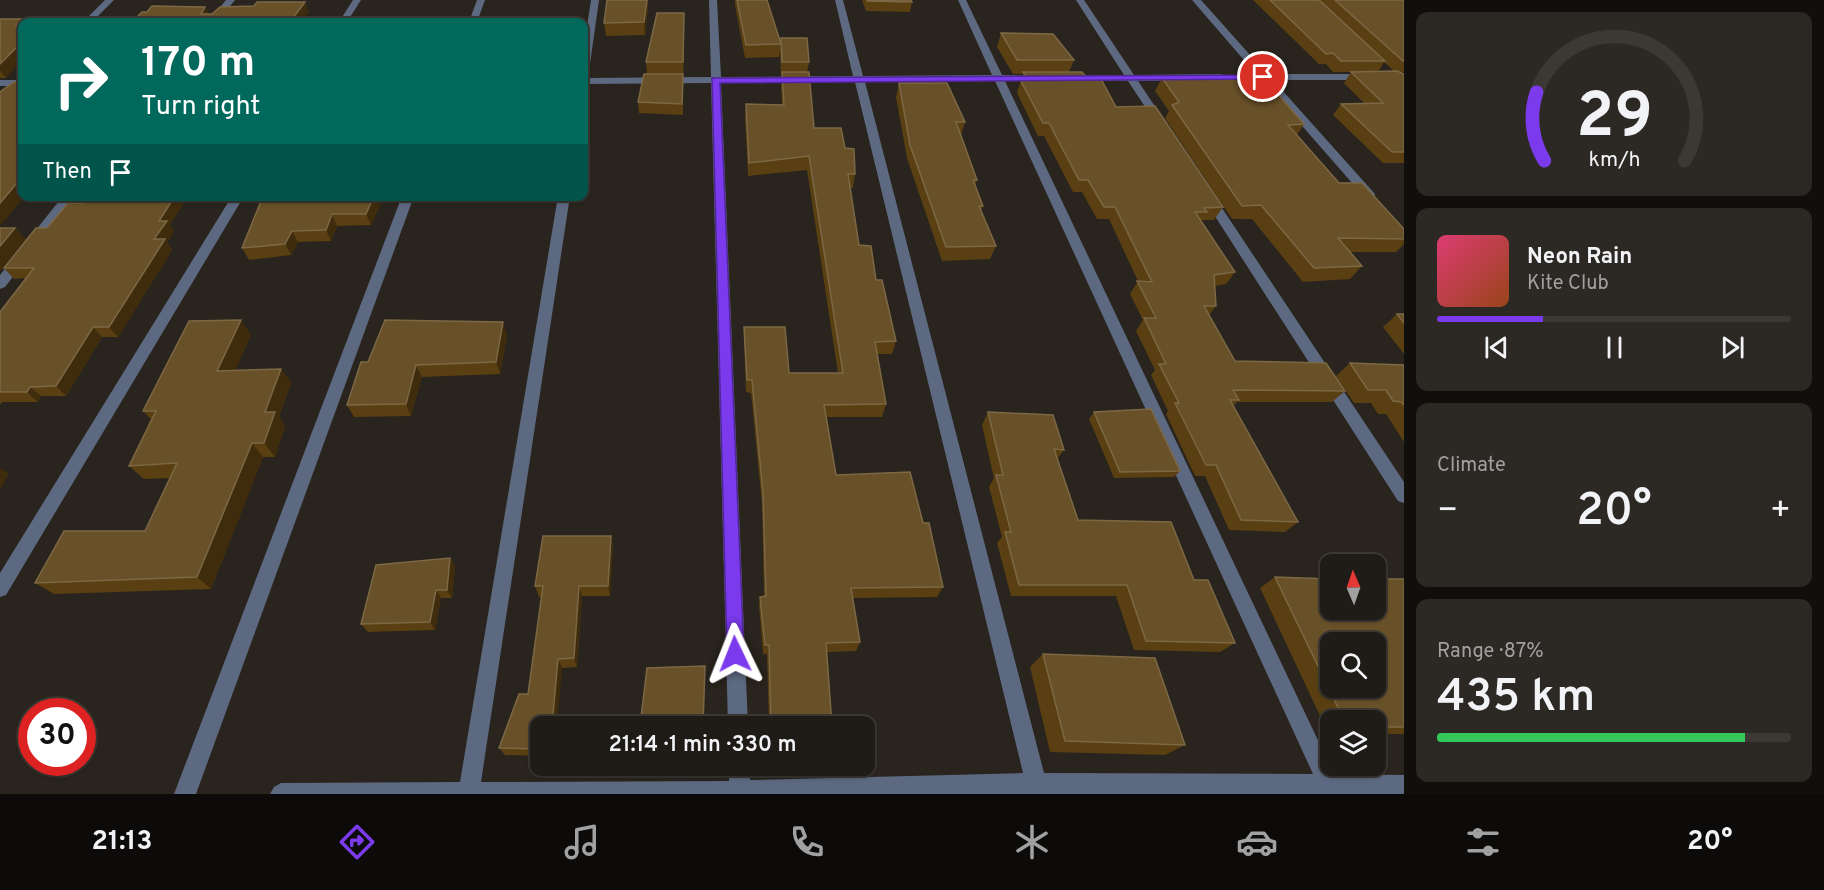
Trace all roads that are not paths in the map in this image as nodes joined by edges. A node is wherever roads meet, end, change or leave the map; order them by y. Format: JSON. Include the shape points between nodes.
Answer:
{"nodes":[{"id":1,"x":110,"y":0,"type":"edge"},
{"id":2,"x":231,"y":0,"type":"edge"},
{"id":3,"x":357,"y":0,"type":"edge"},
{"id":4,"x":481,"y":0,"type":"edge"},
{"id":5,"x":595,"y":0,"type":"edge"},
{"id":6,"x":713,"y":0,"type":"edge"},
{"id":7,"x":838,"y":0,"type":"edge"},
{"id":8,"x":962,"y":0,"type":"edge"},
{"id":9,"x":1080,"y":0,"type":"edge"},
{"id":10,"x":1196,"y":0,"type":"edge"},
{"id":11,"x":91,"y":18,"type":"edge"},
{"id":12,"x":215,"y":18,"type":"edge"},
{"id":13,"x":346,"y":18,"type":"edge"},
{"id":14,"x":474,"y":18,"type":"edge"},
{"id":15,"x":588,"y":50,"type":"edge"},
{"id":16,"x":1384,"y":69,"type":"edge"},
{"id":17,"x":1227,"y":77,"type":"edge"},
{"id":18,"x":1239,"y":77,"type":"edge"},
{"id":19,"x":1263,"y":77,"type":"junction"},
{"id":20,"x":1392,"y":77,"type":"junction"},
{"id":21,"x":1404,"y":77,"type":"edge"},
{"id":22,"x":588,"y":78,"type":"edge"},
{"id":23,"x":997,"y":78,"type":"junction"},
{"id":24,"x":1132,"y":78,"type":"junction"},
{"id":25,"x":857,"y":79,"type":"junction"},
{"id":26,"x":715,"y":80,"type":"junction"},
{"id":27,"x":0,"y":82,"type":"edge"},
{"id":28,"x":18,"y":86,"type":"edge"},
{"id":29,"x":1404,"y":88,"type":"edge"},
{"id":30,"x":1171,"y":137,"type":"edge"},
{"id":31,"x":1203,"y":187,"type":"edge"},
{"id":32,"x":66,"y":201,"type":"edge"},
{"id":33,"x":235,"y":201,"type":"edge"},
{"id":34,"x":406,"y":201,"type":"edge"},
{"id":35,"x":563,"y":201,"type":"edge"},
{"id":36,"x":1380,"y":208,"type":"edge"},
{"id":37,"x":0,"y":284,"type":"edge"},
{"id":38,"x":1404,"y":496,"type":"edge"},
{"id":39,"x":0,"y":589,"type":"edge"},
{"id":40,"x":738,"y":716,"type":"edge"},
{"id":41,"x":739,"y":776,"type":"edge"},
{"id":42,"x":1036,"y":783,"type":"junction"},
{"id":43,"x":1328,"y":784,"type":"junction"},
{"id":44,"x":1404,"y":785,"type":"edge"},
{"id":45,"x":740,"y":791,"type":"junction"},
{"id":46,"x":469,"y":793,"type":"edge"},
{"id":47,"x":185,"y":794,"type":"edge"},
{"id":48,"x":281,"y":794,"type":"edge"}],
"edges":[{"from":1,"to":11,"type":"street"},
{"from":2,"to":12,"type":"street"},
{"from":3,"to":13,"type":"street"},
{"from":4,"to":14,"type":"street"},
{"from":5,"to":15,"type":"street"},
{"from":6,"to":26,"type":"street"},
{"from":7,"to":25,"type":"street"},
{"from":8,"to":23,"type":"street"},
{"from":9,"to":24,"type":"street"},
{"from":10,"to":19,"type":"street"},
{"from":16,"to":20,"type":"street"},
{"from":17,"to":24,"type":"street"},
{"from":18,"to":19,"type":"street"},
{"from":19,"to":20,"type":"street"},
{"from":19,"to":36,"type":"street"},
{"from":20,"to":21,"type":"street"},
{"from":20,"to":29,"type":"street"},
{"from":22,"to":26,"type":"street"},
{"from":23,"to":24,"type":"street"},
{"from":23,"to":25,"type":"street"},
{"from":23,"to":43,"type":"street"},
{"from":24,"to":30,"type":"street"},
{"from":25,"to":26,"type":"street"},
{"from":25,"to":42,"type":"street"},
{"from":26,"to":40,"type":"street"},
{"from":27,"to":28,"type":"street"},
{"from":31,"to":38,"type":"street"},
{"from":32,"to":37,"type":"street"},
{"from":33,"to":39,"type":"street"},
{"from":34,"to":47,"type":"street"},
{"from":35,"to":46,"type":"street"},
{"from":41,"to":45,"type":"street"},
{"from":42,"to":43,"type":"street"},
{"from":42,"to":45,"type":"street"},
{"from":43,"to":44,"type":"street"},
{"from":45,"to":46,"type":"street"},
{"from":46,"to":48,"type":"street"}]}
